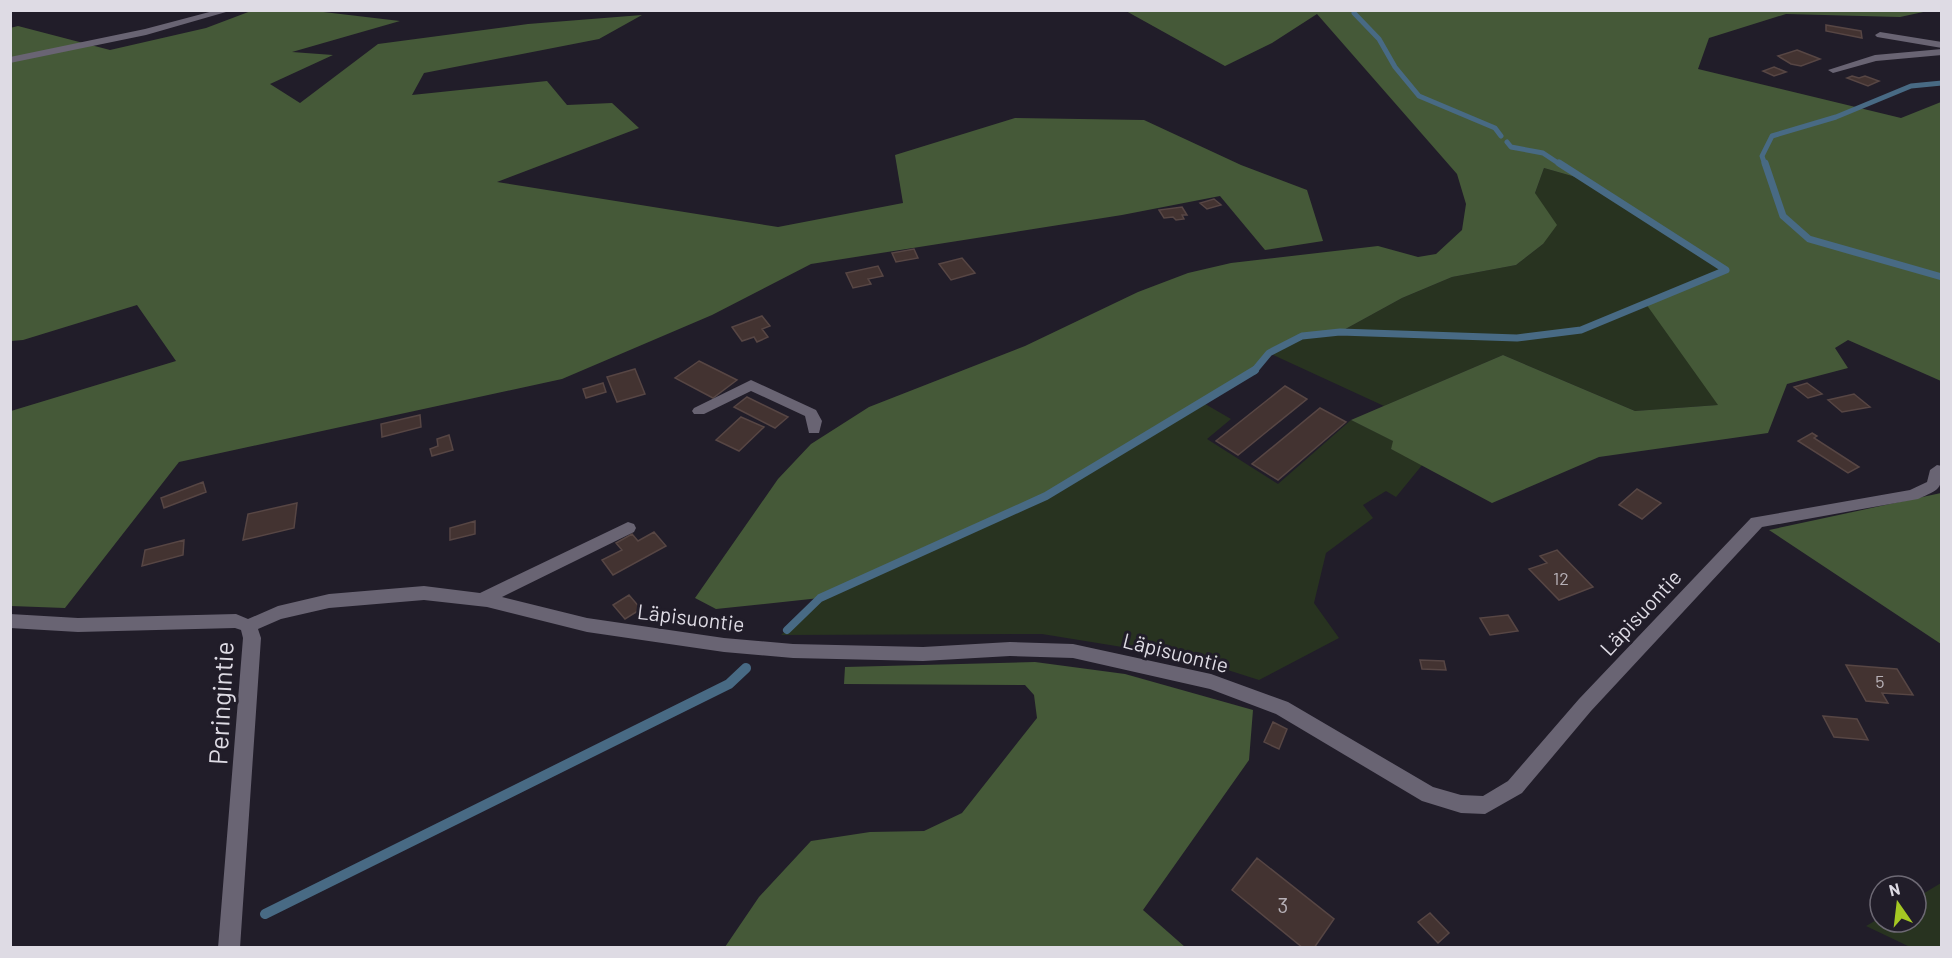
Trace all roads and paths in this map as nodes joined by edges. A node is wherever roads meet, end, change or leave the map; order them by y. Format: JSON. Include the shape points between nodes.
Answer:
{"nodes":[{"id":1,"x":229,"y":10,"type":"edge"},
{"id":2,"x":1880,"y":35,"type":"dead end"},
{"id":3,"x":1941,"y":45,"type":"edge"},
{"id":4,"x":1941,"y":52,"type":"edge"},
{"id":5,"x":10,"y":60,"type":"edge"},
{"id":6,"x":1833,"y":70,"type":"dead end"},
{"id":7,"x":699,"y":411,"type":"dead end"},
{"id":8,"x":814,"y":430,"type":"dead end"},
{"id":9,"x":1937,"y":470,"type":"dead end"},
{"id":10,"x":628,"y":528,"type":"dead end"},
{"id":11,"x":480,"y":600,"type":"junction"},
{"id":12,"x":10,"y":621,"type":"edge"},
{"id":13,"x":248,"y":626,"type":"junction"},
{"id":14,"x":229,"y":948,"type":"edge"}],
"edges":[{"from":1,"to":5,"type":"street"},
{"from":2,"to":3,"type":"street"},
{"from":4,"to":6,"type":"street","via":[[1875,58]]},
{"from":7,"to":8,"type":"street","via":[[751,385],[811,413]]},
{"from":9,"to":11,"type":"street","name":"Läpisuontie","via":[[1934,485],[1913,495],[1758,522],[1600,688],[1515,788],[1485,805],[1461,804],[1429,795],[1282,708],[1211,682],[1136,663],[1073,651],[1010,649],[923,654],[724,645],[588,625]]},
{"from":10,"to":11,"type":"street"},
{"from":11,"to":13,"type":"street","name":"Läpisuontie","via":[[424,593],[339,600],[278,613]]},
{"from":12,"to":13,"type":"street","name":"Peringintie","via":[[78,625],[236,621]]},
{"from":13,"to":14,"type":"street","name":"Peringintie","via":[[252,649]]}]}
